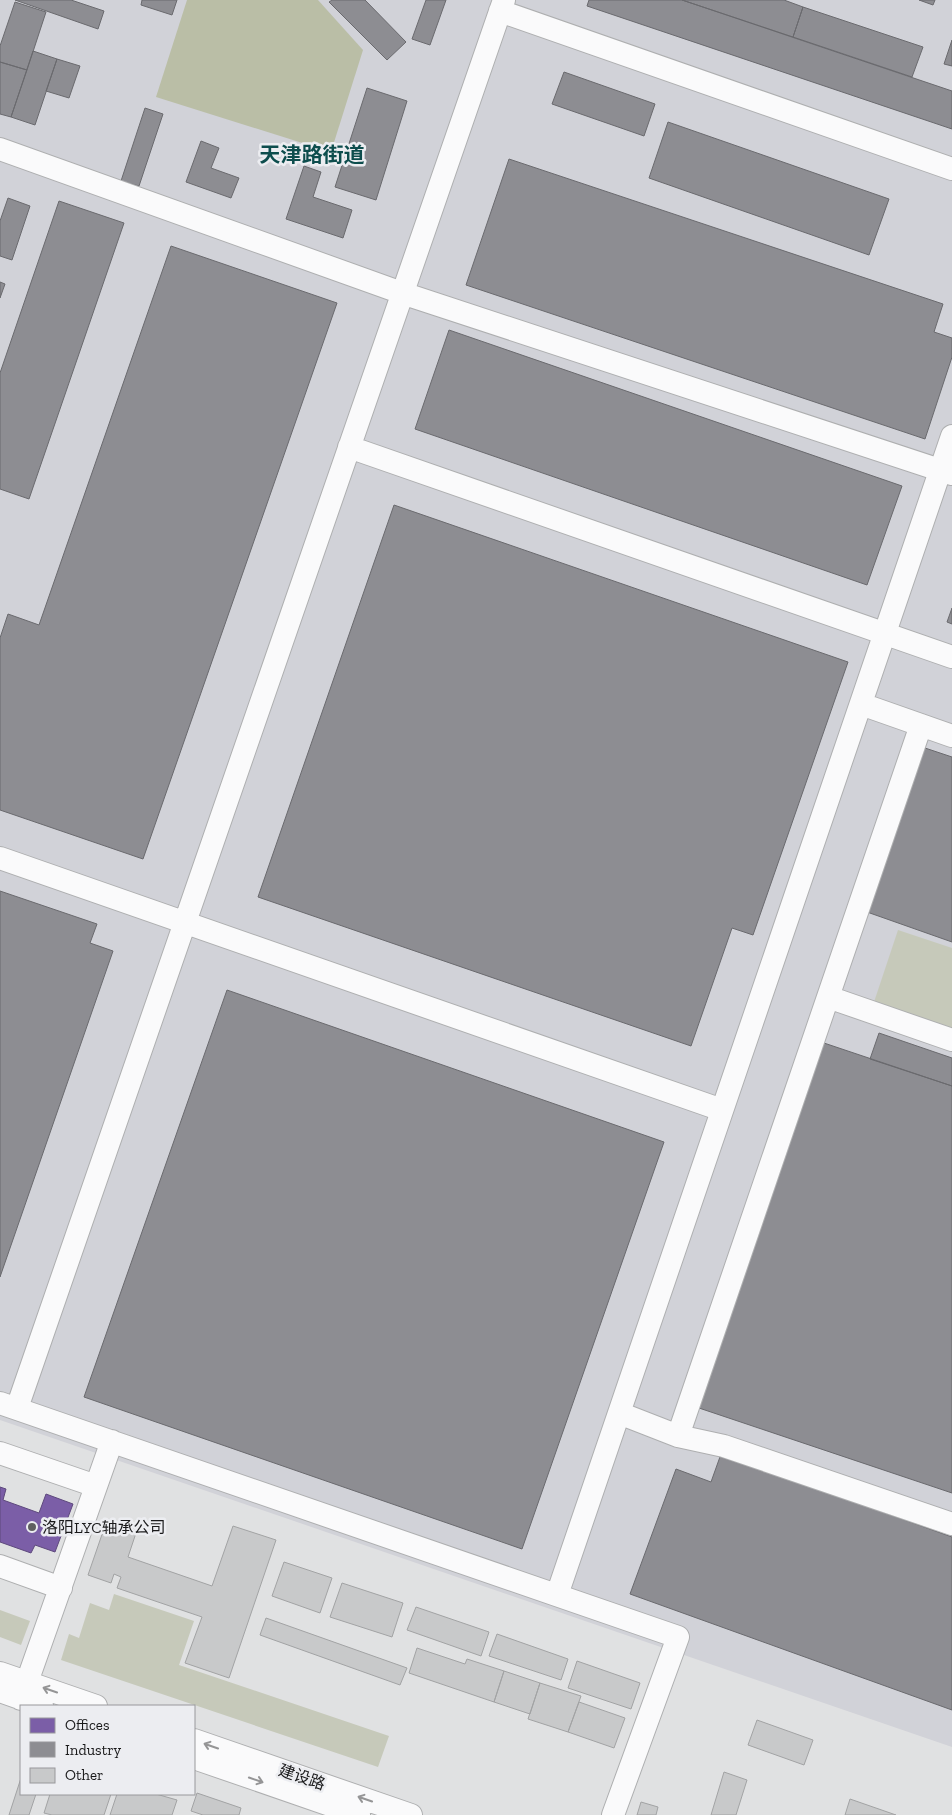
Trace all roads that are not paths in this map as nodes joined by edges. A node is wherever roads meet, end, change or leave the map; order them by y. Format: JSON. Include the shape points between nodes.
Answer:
{"nodes":[{"id":1,"x":502,"y":5,"type":"edge"},
{"id":2,"x":0,"y":149,"type":"edge"},
{"id":3,"x":952,"y":169,"type":"edge"},
{"id":4,"x":402,"y":294,"type":"junction"},
{"id":5,"x":952,"y":436,"type":"edge"},
{"id":6,"x":349,"y":446,"type":"junction"},
{"id":7,"x":946,"y":472,"type":"edge"},
{"id":8,"x":885,"y":633,"type":"junction"},
{"id":9,"x":952,"y":657,"type":"edge"},
{"id":10,"x":861,"y":704,"type":"junction"},
{"id":11,"x":921,"y":725,"type":"junction"},
{"id":12,"x":952,"y":736,"type":"edge"},
{"id":13,"x":0,"y":858,"type":"edge"},
{"id":14,"x":185,"y":922,"type":"junction"},
{"id":15,"x":828,"y":997,"type":"junction"},
{"id":16,"x":952,"y":1040,"type":"edge"},
{"id":17,"x":722,"y":1110,"type":"junction"},
{"id":18,"x":8,"y":1406,"type":"edge"},
{"id":19,"x":619,"y":1413,"type":"junction"},
{"id":20,"x":678,"y":1436,"type":"junction"},
{"id":21,"x":112,"y":1441,"type":"junction"},
{"id":22,"x":0,"y":1453,"type":"edge"},
{"id":23,"x":96,"y":1486,"type":"junction"},
{"id":24,"x":952,"y":1524,"type":"edge"},
{"id":25,"x":0,"y":1566,"type":"edge"},
{"id":26,"x":61,"y":1588,"type":"junction"},
{"id":27,"x":557,"y":1595,"type":"junction"},
{"id":28,"x":0,"y":1673,"type":"edge"},
{"id":29,"x":16,"y":1691,"type":"edge"},
{"id":30,"x":40,"y":1705,"type":"edge"},
{"id":31,"x":91,"y":1705,"type":"edge"},
{"id":32,"x":195,"y":1740,"type":"edge"},
{"id":33,"x":195,"y":1758,"type":"edge"},
{"id":34,"x":359,"y":1815,"type":"edge"},
{"id":35,"x":411,"y":1815,"type":"edge"},
{"id":36,"x":613,"y":1815,"type":"edge"}],
"edges":[{"from":1,"to":3,"type":"street"},
{"from":1,"to":4,"type":"street"},
{"from":2,"to":4,"type":"street"},
{"from":4,"to":6,"type":"street"},
{"from":4,"to":7,"type":"street"},
{"from":5,"to":7,"type":"street"},
{"from":6,"to":8,"type":"street"},
{"from":6,"to":14,"type":"street"},
{"from":7,"to":8,"type":"street"},
{"from":8,"to":9,"type":"street"},
{"from":8,"to":10,"type":"street"},
{"from":10,"to":11,"type":"street"},
{"from":10,"to":17,"type":"street"},
{"from":11,"to":12,"type":"street"},
{"from":11,"to":15,"type":"street"},
{"from":13,"to":14,"type":"street"},
{"from":14,"to":17,"type":"street"},
{"from":14,"to":18,"type":"street"},
{"from":15,"to":16,"type":"street"},
{"from":15,"to":20,"type":"street"},
{"from":17,"to":19,"type":"street"},
{"from":18,"to":21,"type":"street"},
{"from":19,"to":20,"type":"street"},
{"from":19,"to":27,"type":"street"},
{"from":20,"to":24,"type":"street","via":[[724,1446]]},
{"from":21,"to":23,"type":"street"},
{"from":21,"to":27,"type":"street"},
{"from":22,"to":23,"type":"street"},
{"from":23,"to":26,"type":"street"},
{"from":25,"to":26,"type":"street"},
{"from":26,"to":29,"type":"street"},
{"from":27,"to":36,"type":"street","via":[[678,1637]]},
{"from":28,"to":29,"type":"street"},
{"from":29,"to":30,"type":"street"},
{"from":31,"to":29,"type":"street","one_way":true},
{"from":35,"to":32,"type":"street","name":"建设路","one_way":true},
{"from":33,"to":34,"type":"street","name":"建设路","one_way":true}]}
